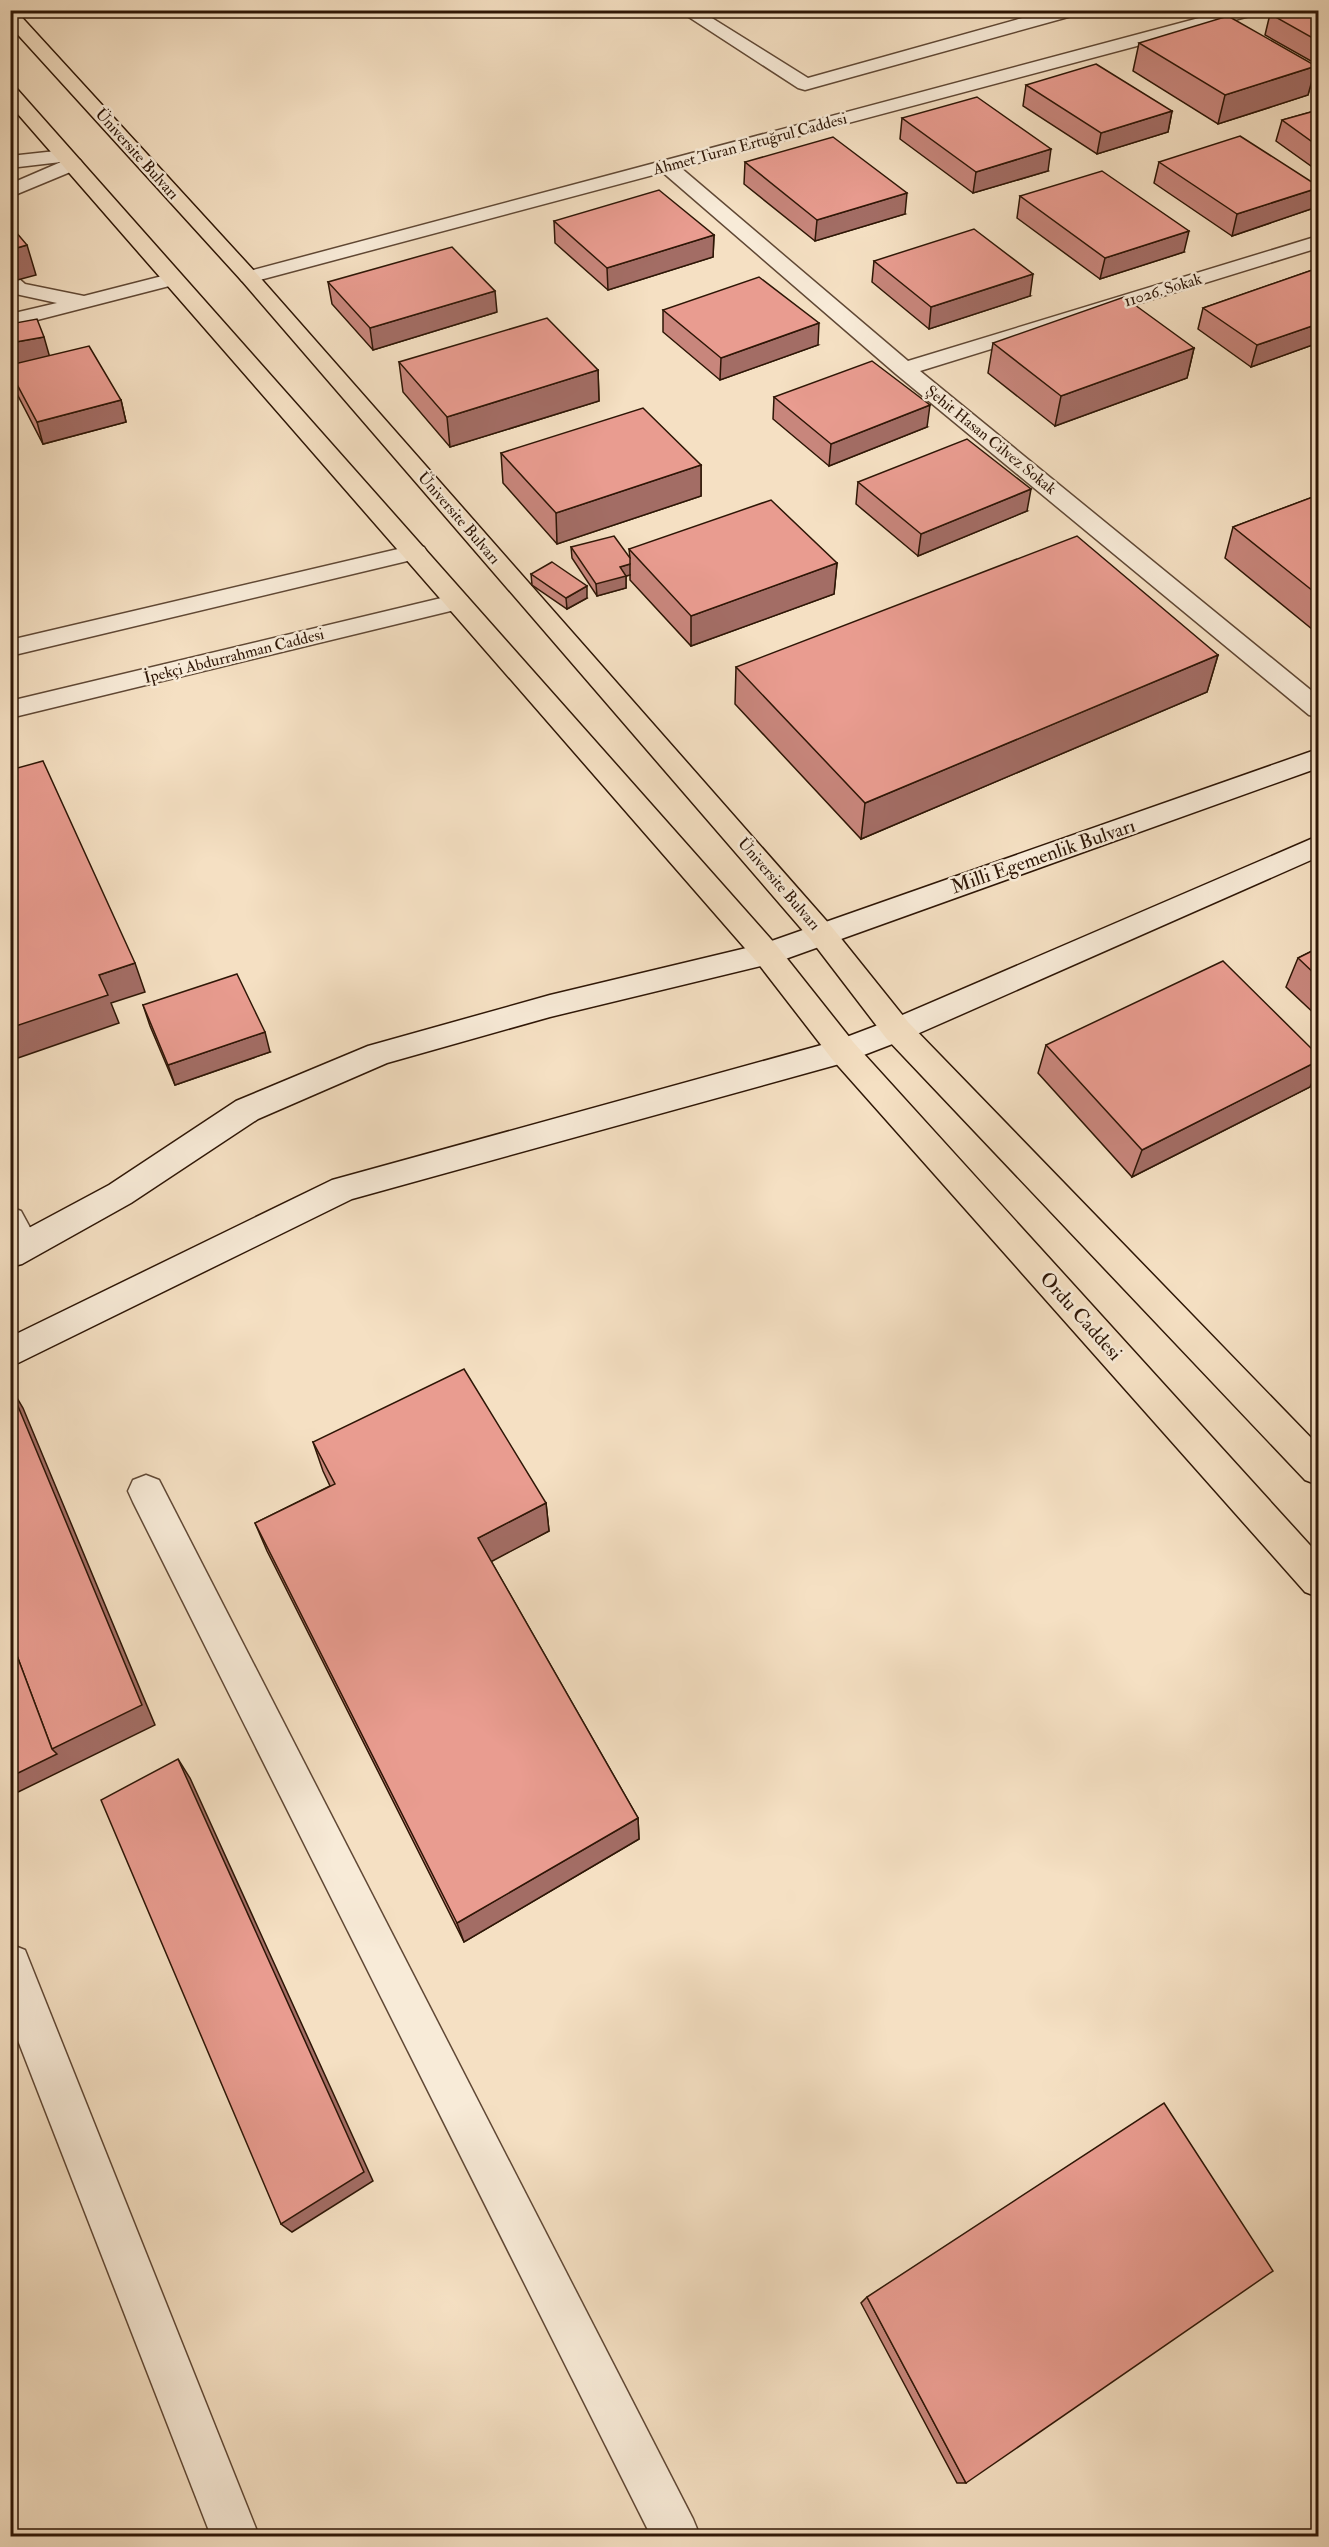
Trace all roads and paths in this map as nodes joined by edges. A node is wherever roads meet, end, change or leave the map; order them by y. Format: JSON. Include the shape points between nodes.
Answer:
{"nodes":[{"id":1,"x":686,"y":10,"type":"edge"},
{"id":2,"x":1073,"y":10,"type":"edge"},
{"id":3,"x":1251,"y":10,"type":"edge"},
{"id":4,"x":12,"y":18,"type":"edge"},
{"id":5,"x":10,"y":93,"type":"edge"},
{"id":6,"x":69,"y":160,"type":"junction"},
{"id":7,"x":10,"y":162,"type":"edge"},
{"id":8,"x":667,"y":166,"type":"junction"},
{"id":9,"x":10,"y":191,"type":"edge"},
{"id":10,"x":1318,"y":242,"type":"edge"},
{"id":11,"x":249,"y":277,"type":"junction"},
{"id":12,"x":174,"y":279,"type":"junction"},
{"id":13,"x":11,"y":282,"type":"edge"},
{"id":14,"x":86,"y":302,"type":"junction"},
{"id":15,"x":10,"y":321,"type":"edge"},
{"id":16,"x":904,"y":369,"type":"junction"},
{"id":17,"x":414,"y":552,"type":"junction"},
{"id":18,"x":458,"y":602,"type":"junction"},
{"id":19,"x":10,"y":648,"type":"edge"},
{"id":20,"x":1318,"y":709,"type":"edge"},
{"id":21,"x":10,"y":710,"type":"edge"},
{"id":22,"x":1318,"y":759,"type":"edge"},
{"id":23,"x":1318,"y":846,"type":"edge"},
{"id":24,"x":821,"y":933,"type":"junction"},
{"id":25,"x":767,"y":954,"type":"junction"},
{"id":26,"x":897,"y":1030,"type":"junction"},
{"id":27,"x":843,"y":1051,"type":"junction"},
{"id":28,"x":15,"y":1240,"type":"edge"},
{"id":29,"x":10,"y":1353,"type":"edge"},
{"id":30,"x":1318,"y":1469,"type":"edge"},
{"id":31,"x":146,"y":1491,"type":"dead end"},
{"id":32,"x":1318,"y":1580,"type":"edge"},
{"id":33,"x":10,"y":1965,"type":"edge"},
{"id":34,"x":235,"y":2536,"type":"edge"},
{"id":35,"x":676,"y":2536,"type":"edge"}],
"edges":[{"from":1,"to":2,"type":"street","via":[[805,84]]},
{"from":3,"to":8,"type":"street","name":"Ahmet Turan Ertuğrul Caddesi"},
{"from":4,"to":11,"type":"main road","name":"Üniversite Bulvarı"},
{"from":5,"to":6,"type":"main road"},
{"from":6,"to":7,"type":"street"},
{"from":6,"to":9,"type":"street"},
{"from":6,"to":12,"type":"main road"},
{"from":8,"to":11,"type":"street","name":"Ahmet Turan Ertuğrul Caddesi"},
{"from":8,"to":16,"type":"street","name":"Şehit Hasan Cilvez Sokak"},
{"from":10,"to":16,"type":"street","name":"11026. Sokak"},
{"from":11,"to":24,"type":"main road","name":"Üniversite Bulvarı"},
{"from":12,"to":14,"type":"street"},
{"from":12,"to":17,"type":"main road"},
{"from":13,"to":14,"type":"street","via":[[18,289]]},
{"from":14,"to":15,"type":"street"},
{"from":16,"to":20,"type":"street","name":"Şehit Hasan Cilvez Sokak"},
{"from":17,"to":18,"type":"main road"},
{"from":17,"to":19,"type":"street"},
{"from":18,"to":21,"type":"street","name":"İpekçi Abdurrahman Caddesi"},
{"from":18,"to":25,"type":"main road"},
{"from":22,"to":24,"type":"street","name":"Milli Egemenlik Bulvarı"},
{"from":23,"to":26,"type":"street"},
{"from":24,"to":25,"type":"street","name":"Milli Egemenlik Bulvarı"},
{"from":24,"to":26,"type":"main road","name":"Üniversite Bulvarı"},
{"from":25,"to":27,"type":"main road"},
{"from":25,"to":28,"type":"street","name":"Milli Egemenlik Bulvarı","via":[[550,1006],[379,1054],[248,1110],[120,1194]]},
{"from":26,"to":27,"type":"street"},
{"from":26,"to":30,"type":"main road"},
{"from":27,"to":29,"type":"street","via":[[343,1188]]},
{"from":27,"to":32,"type":"main road","name":"Ordu Caddesi"},
{"from":31,"to":35,"type":"street"},
{"from":33,"to":34,"type":"street"}]}
